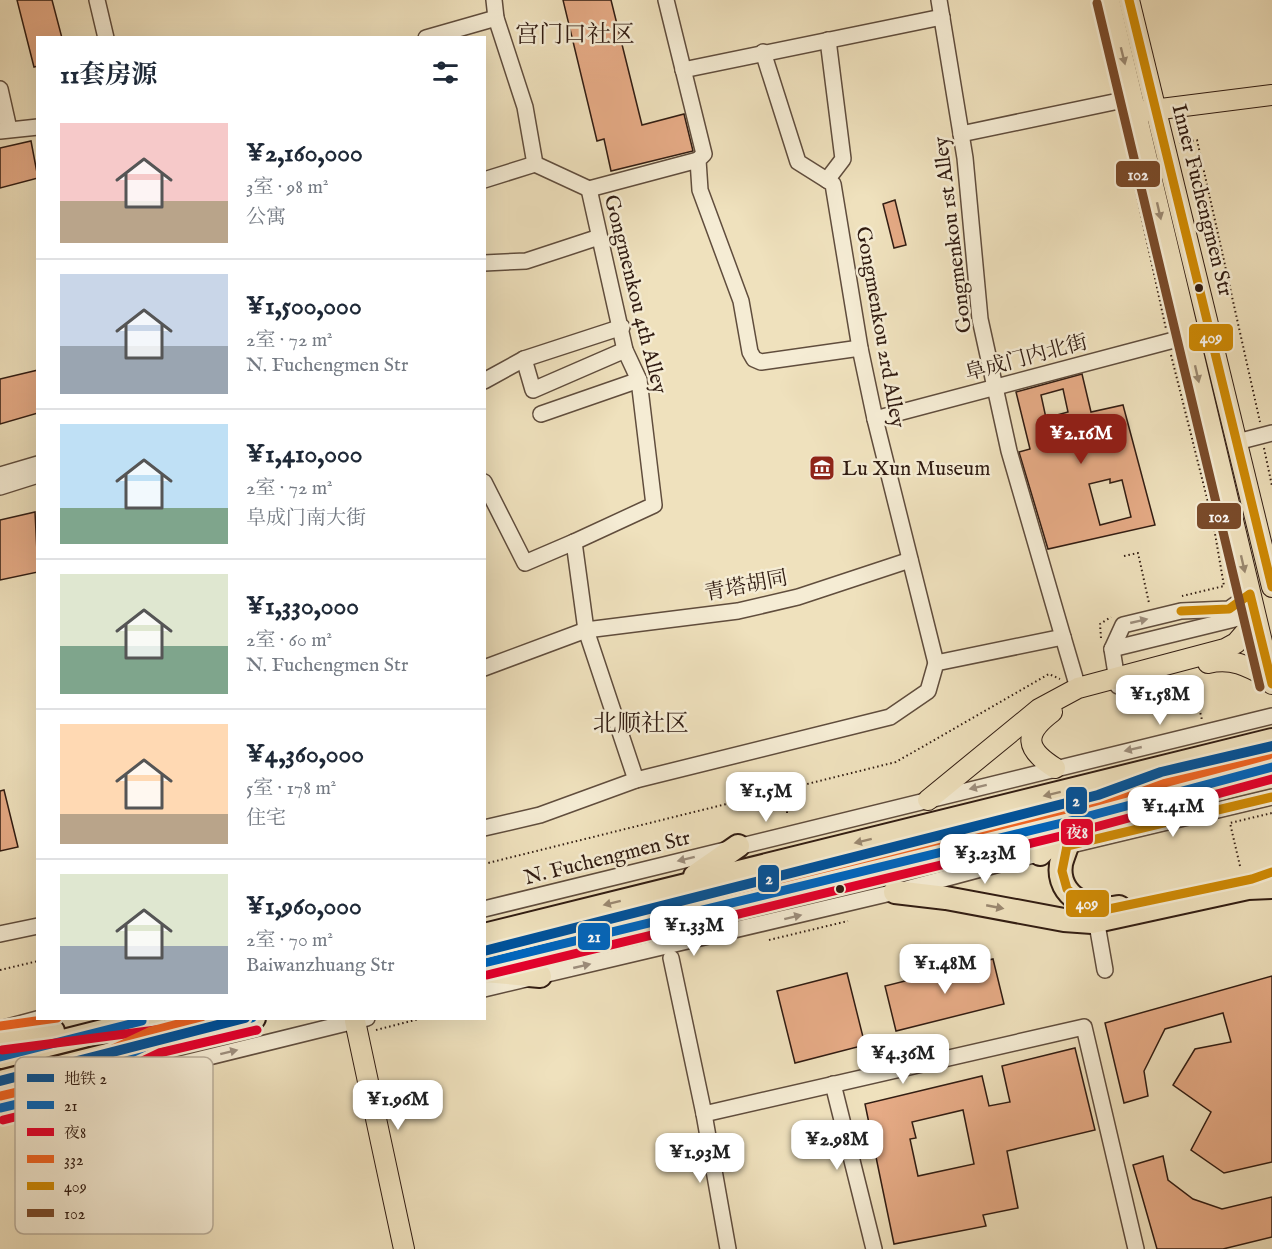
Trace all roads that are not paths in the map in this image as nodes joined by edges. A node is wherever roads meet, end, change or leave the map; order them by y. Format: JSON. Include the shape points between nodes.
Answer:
{"nodes":[{"id":1,"x":97,"y":0,"type":"edge"},
{"id":2,"x":494,"y":0,"type":"edge"},
{"id":3,"x":666,"y":0,"type":"edge"},
{"id":4,"x":939,"y":0,"type":"edge"},
{"id":5,"x":1109,"y":0,"type":"edge"},
{"id":6,"x":1129,"y":0,"type":"edge"},
{"id":7,"x":942,"y":17,"type":"junction"},
{"id":8,"x":496,"y":18,"type":"junction"},
{"id":9,"x":105,"y":36,"type":"edge"},
{"id":10,"x":433,"y":36,"type":"edge"},
{"id":11,"x":828,"y":40,"type":"junction"},
{"id":12,"x":763,"y":52,"type":"junction"},
{"id":13,"x":683,"y":70,"type":"junction"},
{"id":14,"x":0,"y":89,"type":"edge"},
{"id":15,"x":1272,"y":95,"type":"edge"},
{"id":16,"x":1134,"y":105,"type":"junction"},
{"id":17,"x":1156,"y":109,"type":"junction"},
{"id":18,"x":36,"y":127,"type":"edge"},
{"id":19,"x":5,"y":130,"type":"edge"},
{"id":20,"x":961,"y":134,"type":"junction"},
{"id":21,"x":698,"y":160,"type":"junction"},
{"id":22,"x":535,"y":164,"type":"junction"},
{"id":23,"x":486,"y":179,"type":"edge"},
{"id":24,"x":827,"y":180,"type":"junction"},
{"id":25,"x":589,"y":189,"type":"junction"},
{"id":26,"x":599,"y":237,"type":"junction"},
{"id":27,"x":486,"y":263,"type":"edge"},
{"id":28,"x":622,"y":327,"type":"junction"},
{"id":29,"x":1189,"y":336,"type":"junction"},
{"id":30,"x":860,"y":348,"type":"junction"},
{"id":31,"x":625,"y":350,"type":"junction"},
{"id":32,"x":524,"y":359,"type":"junction"},
{"id":33,"x":486,"y":380,"type":"edge"},
{"id":34,"x":639,"y":380,"type":"junction"},
{"id":35,"x":996,"y":386,"type":"junction"},
{"id":36,"x":541,"y":414,"type":"dead end"},
{"id":37,"x":875,"y":419,"type":"junction"},
{"id":38,"x":1272,"y":433,"type":"edge"},
{"id":39,"x":1237,"y":442,"type":"junction"},
{"id":40,"x":36,"y":465,"type":"edge"},
{"id":41,"x":0,"y":475,"type":"edge"},
{"id":42,"x":36,"y":477,"type":"edge"},
{"id":43,"x":486,"y":486,"type":"edge"},
{"id":44,"x":0,"y":488,"type":"edge"},
{"id":45,"x":574,"y":542,"type":"junction"},
{"id":46,"x":910,"y":560,"type":"junction"},
{"id":47,"x":1272,"y":587,"type":"edge"},
{"id":48,"x":1250,"y":594,"type":"junction"},
{"id":49,"x":1255,"y":617,"type":"junction"},
{"id":50,"x":586,"y":630,"type":"junction"},
{"id":51,"x":1063,"y":637,"type":"junction"},
{"id":52,"x":1112,"y":649,"type":"junction"},
{"id":53,"x":936,"y":663,"type":"junction"},
{"id":54,"x":486,"y":667,"type":"edge"},
{"id":55,"x":1117,"y":681,"type":"junction"},
{"id":56,"x":1271,"y":682,"type":"edge"},
{"id":57,"x":1076,"y":683,"type":"junction"},
{"id":58,"x":1272,"y":716,"type":"edge"},
{"id":59,"x":1272,"y":740,"type":"edge"},
{"id":60,"x":1272,"y":767,"type":"edge"},
{"id":61,"x":1055,"y":768,"type":"junction"},
{"id":62,"x":636,"y":780,"type":"junction"},
{"id":63,"x":1272,"y":797,"type":"edge"},
{"id":64,"x":928,"y":800,"type":"junction"},
{"id":65,"x":1074,"y":819,"type":"junction"},
{"id":66,"x":486,"y":828,"type":"edge"},
{"id":67,"x":738,"y":846,"type":"junction"},
{"id":68,"x":1067,"y":846,"type":"junction"},
{"id":69,"x":1040,"y":854,"type":"junction"},
{"id":70,"x":1272,"y":872,"type":"edge"},
{"id":71,"x":683,"y":885,"type":"junction"},
{"id":72,"x":1272,"y":887,"type":"edge"},
{"id":73,"x":895,"y":892,"type":"junction"},
{"id":74,"x":486,"y":909,"type":"edge"},
{"id":75,"x":36,"y":926,"type":"edge"},
{"id":76,"x":1098,"y":930,"type":"dead end"},
{"id":77,"x":0,"y":934,"type":"edge"},
{"id":78,"x":486,"y":934,"type":"edge"},
{"id":79,"x":671,"y":958,"type":"dead end"},
{"id":80,"x":486,"y":963,"type":"edge"},
{"id":81,"x":1105,"y":970,"type":"dead end"},
{"id":82,"x":486,"y":971,"type":"edge"},
{"id":83,"x":540,"y":976,"type":"junction"},
{"id":84,"x":486,"y":989,"type":"edge"},
{"id":85,"x":36,"y":1019,"type":"edge"},
{"id":86,"x":144,"y":1020,"type":"edge"},
{"id":87,"x":148,"y":1020,"type":"edge"},
{"id":88,"x":246,"y":1020,"type":"edge"},
{"id":89,"x":361,"y":1020,"type":"edge"},
{"id":90,"x":0,"y":1029,"type":"edge"},
{"id":91,"x":0,"y":1038,"type":"edge"},
{"id":92,"x":155,"y":1042,"type":"junction"},
{"id":93,"x":0,"y":1057,"type":"edge"},
{"id":94,"x":97,"y":1057,"type":"edge"},
{"id":95,"x":123,"y":1057,"type":"edge"},
{"id":96,"x":210,"y":1057,"type":"edge"},
{"id":97,"x":15,"y":1078,"type":"edge"},
{"id":98,"x":0,"y":1082,"type":"edge"},
{"id":99,"x":833,"y":1084,"type":"junction"},
{"id":100,"x":15,"y":1104,"type":"edge"},
{"id":101,"x":0,"y":1108,"type":"edge"},
{"id":102,"x":704,"y":1114,"type":"junction"},
{"id":103,"x":404,"y":1249,"type":"edge"},
{"id":104,"x":728,"y":1249,"type":"edge"},
{"id":105,"x":874,"y":1249,"type":"edge"},
{"id":106,"x":1136,"y":1249,"type":"edge"}],
"edges":[{"from":1,"to":9,"type":"street"},
{"from":2,"to":8,"type":"street"},
{"from":3,"to":13,"type":"street"},
{"from":4,"to":7,"type":"street","name":"Gongmenkou 1st Alley"},
{"from":5,"to":16,"type":"main road","one_way":true},
{"from":6,"to":17,"type":"main road","name":"Inner Fuchengmen Str"},
{"from":7,"to":11,"type":"street"},
{"from":7,"to":20,"type":"street","name":"Gongmenkou 1st Alley"},
{"from":8,"to":10,"type":"street"},
{"from":8,"to":22,"type":"street","via":[[525,106]]},
{"from":11,"to":12,"type":"street"},
{"from":11,"to":24,"type":"street","via":[[843,159]]},
{"from":12,"to":13,"type":"street"},
{"from":12,"to":24,"type":"street","via":[[798,162]]},
{"from":13,"to":21,"type":"street","via":[[704,154]]},
{"from":14,"to":19,"type":"street"},
{"from":15,"to":17,"type":"main road"},
{"from":16,"to":17,"type":"main road"},
{"from":16,"to":20,"type":"street"},
{"from":16,"to":29,"type":"main road","one_way":true},
{"from":17,"to":39,"type":"main road","name":"Inner Fuchengmen Str"},
{"from":18,"to":19,"type":"street"},
{"from":20,"to":35,"type":"street","name":"Gongmenkou 1st Alley","via":[[980,319]]},
{"from":21,"to":25,"type":"street"},
{"from":21,"to":30,"type":"street","via":[[700,190],[741,301],[754,359],[761,362]]},
{"from":22,"to":23,"type":"street"},
{"from":22,"to":25,"type":"street"},
{"from":24,"to":30,"type":"street","name":"Gongmenkou 2rd Alley","via":[[833,184],[843,232]]},
{"from":25,"to":26,"type":"street","name":"Gongmenkou 4th Alley"},
{"from":26,"to":27,"type":"street","via":[[526,261]]},
{"from":26,"to":28,"type":"street","name":"Gongmenkou 4th Alley"},
{"from":28,"to":31,"type":"street","name":"Gongmenkou 4th Alley"},
{"from":28,"to":32,"type":"street"},
{"from":29,"to":35,"type":"street","name":"阜成门内北街"},
{"from":29,"to":48,"type":"main road","one_way":true},
{"from":30,"to":37,"type":"street","name":"Gongmenkou 2rd Alley"},
{"from":31,"to":32,"type":"street","via":[[533,390]]},
{"from":31,"to":34,"type":"street","name":"Gongmenkou 4th Alley"},
{"from":32,"to":33,"type":"street"},
{"from":34,"to":36,"type":"street"},
{"from":34,"to":45,"type":"street","name":"Gongmenkou 4th Alley","via":[[654,505]]},
{"from":35,"to":37,"type":"street","name":"阜成门内北街"},
{"from":35,"to":51,"type":"street","name":"Gongmenkou 1st Alley","via":[[1009,451]]},
{"from":37,"to":46,"type":"street","name":"Gongmenkou 2rd Alley"},
{"from":38,"to":39,"type":"street"},
{"from":39,"to":47,"type":"main road","name":"Inner Fuchengmen Str"},
{"from":40,"to":41,"type":"street"},
{"from":42,"to":44,"type":"street"},
{"from":43,"to":45,"type":"street","via":[[525,563]]},
{"from":45,"to":50,"type":"street"},
{"from":46,"to":50,"type":"street","name":"青塔胡同","via":[[798,597],[738,611]]},
{"from":46,"to":53,"type":"street","name":"Gongmenkou 2rd Alley"},
{"from":48,"to":49,"type":"main road"},
{"from":52,"to":48,"type":"street","one_way":true,"via":[[1123,625],[1181,611],[1229,609]]},
{"from":49,"to":52,"type":"street"},
{"from":49,"to":55,"type":"main road","via":[[1236,643],[1225,649]]},
{"from":49,"to":56,"type":"main road"},
{"from":50,"to":54,"type":"street","name":"青塔胡同"},
{"from":50,"to":62,"type":"street"},
{"from":51,"to":53,"type":"street"},
{"from":51,"to":57,"type":"street","name":"Gongmenkou 1st Alley"},
{"from":52,"to":55,"type":"street"},
{"from":53,"to":62,"type":"street","via":[[928,691],[890,717]]},
{"from":55,"to":56,"type":"main road","via":[[1228,660]]},
{"from":55,"to":57,"type":"main road"},
{"from":55,"to":61,"type":"main road","via":[[1085,694],[1036,724],[1031,740],[1037,757]]},
{"from":57,"to":64,"type":"main road"},
{"from":58,"to":61,"type":"street","name":"N. Fuchengmen Str","one_way":true},
{"from":59,"to":71,"type":"highway","one_way":true},
{"from":60,"to":65,"type":"highway"},
{"from":61,"to":64,"type":"street","name":"N. Fuchengmen Str","one_way":true},
{"from":62,"to":66,"type":"street","via":[[540,815]]},
{"from":63,"to":68,"type":"street"},
{"from":64,"to":67,"type":"street","name":"N. Fuchengmen Str"},
{"from":65,"to":69,"type":"highway"},
{"from":65,"to":80,"type":"highway"},
{"from":67,"to":71,"type":"highway"},
{"from":67,"to":74,"type":"street","name":"N. Fuchengmen Str","one_way":true},
{"from":68,"to":69,"type":"street"},
{"from":68,"to":70,"type":"highway","via":[[1060,866],[1065,888],[1081,904],[1104,910]]},
{"from":69,"to":73,"type":"street"},
{"from":71,"to":78,"type":"highway","one_way":true},
{"from":73,"to":72,"type":"highway","one_way":true,"via":[[1092,922],[1248,888]]},
{"from":83,"to":73,"type":"street","one_way":true},
{"from":75,"to":77,"type":"street"},
{"from":76,"to":81,"type":"street"},
{"from":79,"to":102,"type":"street"},
{"from":82,"to":83,"type":"highway"},
{"from":83,"to":84,"type":"street"},
{"from":85,"to":90,"type":"street"},
{"from":86,"to":91,"type":"highway"},
{"from":87,"to":93,"type":"highway"},
{"from":88,"to":92,"type":"highway"},
{"from":96,"to":89,"type":"street","one_way":true},
{"from":89,"to":103,"type":"main road"},
{"from":92,"to":94,"type":"highway"},
{"from":92,"to":95,"type":"highway"},
{"from":97,"to":98,"type":"highway"},
{"from":99,"to":102,"type":"street"},
{"from":99,"to":105,"type":"street"},
{"from":99,"to":106,"type":"street","via":[[1084,1027]]},
{"from":100,"to":101,"type":"street"},
{"from":102,"to":104,"type":"street"}]}
